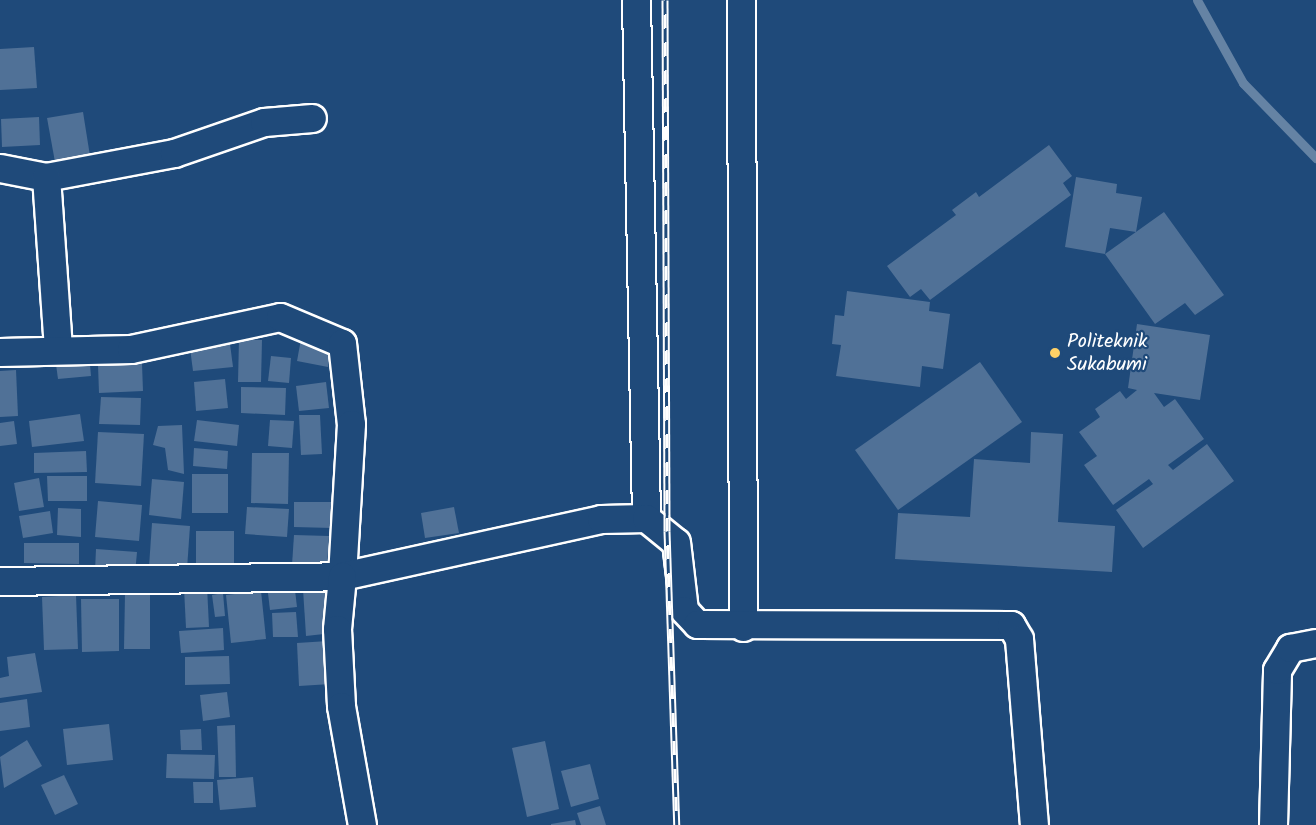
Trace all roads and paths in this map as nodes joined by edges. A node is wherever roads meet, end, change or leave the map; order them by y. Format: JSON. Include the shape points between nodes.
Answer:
{"nodes":[{"id":1,"x":636,"y":0,"type":"edge"},
{"id":2,"x":741,"y":0,"type":"edge"},
{"id":3,"x":312,"y":118,"type":"dead end"},
{"id":4,"x":0,"y":168,"type":"edge"},
{"id":5,"x":46,"y":177,"type":"junction"},
{"id":6,"x":58,"y":347,"type":"junction"},
{"id":7,"x":0,"y":352,"type":"edge"},
{"id":8,"x":646,"y":518,"type":"junction"},
{"id":9,"x":342,"y":576,"type":"junction"},
{"id":10,"x":0,"y":581,"type":"edge"},
{"id":11,"x":743,"y":627,"type":"junction"},
{"id":12,"x":1316,"y":643,"type":"edge"},
{"id":13,"x":362,"y":825,"type":"edge"},
{"id":14,"x":1034,"y":825,"type":"edge"},
{"id":15,"x":1273,"y":825,"type":"edge"}],
"edges":[{"from":1,"to":8,"type":"street"},
{"from":2,"to":11,"type":"street"},
{"from":3,"to":5,"type":"street","via":[[264,122],[174,153]]},
{"from":4,"to":5,"type":"street"},
{"from":5,"to":6,"type":"street"},
{"from":6,"to":7,"type":"street"},
{"from":6,"to":9,"type":"street","via":[[131,349],[280,317],[342,343],[351,424]]},
{"from":8,"to":9,"type":"street","via":[[601,519]]},
{"from":8,"to":11,"type":"street","via":[[676,542],[681,597],[690,619],[706,627]]},
{"from":9,"to":10,"type":"street"},
{"from":9,"to":13,"type":"street","via":[[337,629],[341,706]]},
{"from":11,"to":14,"type":"street","via":[[1011,624],[1019,639]]},
{"from":12,"to":15,"type":"street","via":[[1290,648],[1277,670]]}]}
